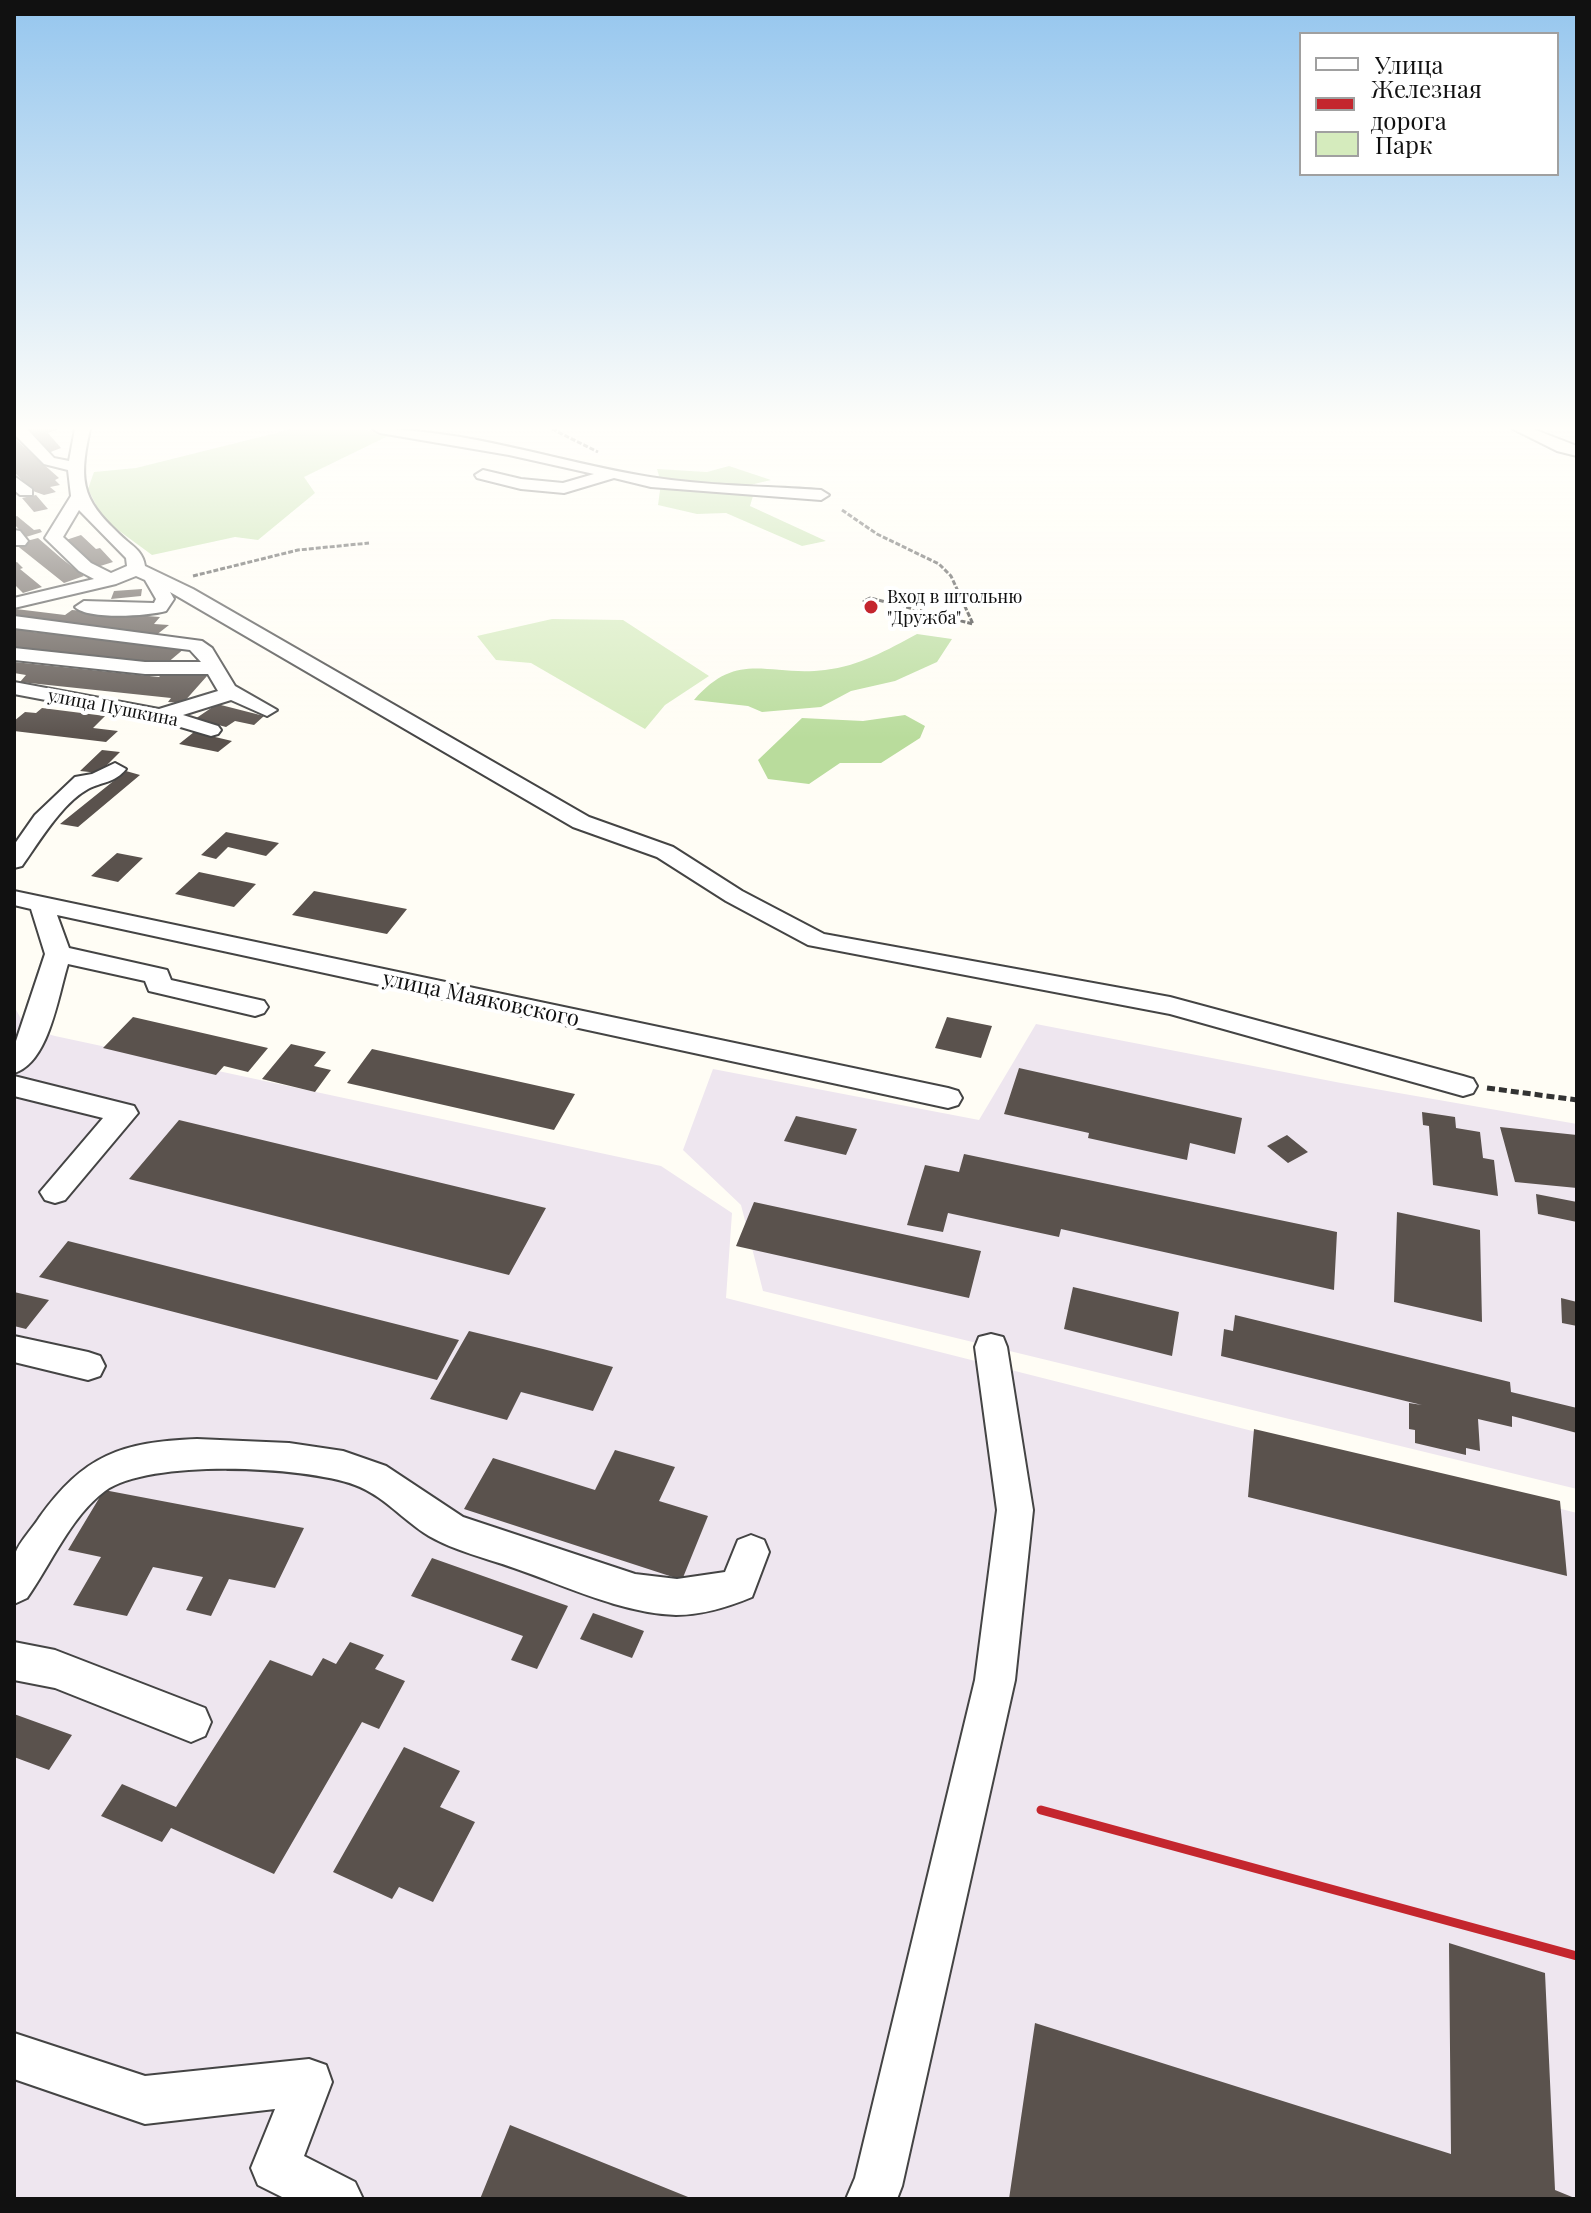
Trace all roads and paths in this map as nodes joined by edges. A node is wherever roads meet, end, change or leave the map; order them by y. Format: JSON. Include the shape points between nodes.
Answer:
{"nodes":[{"id":1,"x":57,"y":532,"type":"edge"},
{"id":2,"x":107,"y":532,"type":"edge"},
{"id":3,"x":875,"y":532,"type":"edge"},
{"id":4,"x":369,"y":543,"type":"dead end"},
{"id":5,"x":152,"y":576,"type":"junction"},
{"id":6,"x":110,"y":580,"type":"junction"},
{"id":7,"x":14,"y":603,"type":"edge"},
{"id":8,"x":867,"y":606,"type":"dead end"},
{"id":9,"x":84,"y":607,"type":"dead end"},
{"id":10,"x":14,"y":622,"type":"edge"},
{"id":11,"x":14,"y":654,"type":"edge"},
{"id":12,"x":212,"y":668,"type":"junction"},
{"id":13,"x":14,"y":688,"type":"edge"},
{"id":14,"x":231,"y":693,"type":"junction"},
{"id":15,"x":267,"y":710,"type":"dead end"},
{"id":16,"x":158,"y":716,"type":"junction"},
{"id":17,"x":211,"y":730,"type":"dead end"},
{"id":18,"x":115,"y":769,"type":"dead end"},
{"id":19,"x":14,"y":861,"type":"edge"},
{"id":20,"x":14,"y":898,"type":"edge"},
{"id":21,"x":41,"y":904,"type":"junction"},
{"id":22,"x":58,"y":954,"type":"junction"},
{"id":23,"x":255,"y":1007,"type":"dead end"},
{"id":24,"x":14,"y":1064,"type":"edge"},
{"id":25,"x":14,"y":1086,"type":"edge"},
{"id":26,"x":1463,"y":1086,"type":"joint"},
{"id":27,"x":948,"y":1098,"type":"dead end"},
{"id":28,"x":1577,"y":1100,"type":"edge"},
{"id":29,"x":55,"y":1192,"type":"dead end"},
{"id":30,"x":991,"y":1347,"type":"dead end"},
{"id":31,"x":14,"y":1349,"type":"edge"},
{"id":32,"x":88,"y":1366,"type":"dead end"},
{"id":33,"x":751,"y":1552,"type":"dead end"},
{"id":34,"x":14,"y":1586,"type":"edge"},
{"id":35,"x":14,"y":1661,"type":"edge"},
{"id":36,"x":191,"y":1722,"type":"dead end"},
{"id":37,"x":14,"y":2056,"type":"edge"},
{"id":38,"x":338,"y":2199,"type":"edge"},
{"id":39,"x":871,"y":2199,"type":"edge"}],
"edges":[{"from":1,"to":6,"type":"street","via":[[54,538],[85,567]]},
{"from":2,"to":5,"type":"street"},
{"from":3,"to":8,"type":"path","via":[[939,564],[951,576],[973,624],[870,598],[864,601]]},
{"from":4,"to":5,"type":"path"},
{"from":5,"to":6,"type":"street"},
{"from":5,"to":9,"type":"street","via":[[165,599],[160,607]]},
{"from":5,"to":26,"type":"street","via":[[581,822],[665,852],[817,940],[1170,1006]]},
{"from":6,"to":7,"type":"street"},
{"from":10,"to":12,"type":"street","via":[[195,645]]},
{"from":11,"to":12,"type":"street","via":[[145,668]]},
{"from":12,"to":14,"type":"street"},
{"from":13,"to":16,"type":"street","name":"улица Пушкина"},
{"from":14,"to":15,"type":"street"},
{"from":14,"to":16,"type":"street"},
{"from":16,"to":17,"type":"street","name":"улица Пушкина"},
{"from":18,"to":19,"type":"street","via":[[72,791]]},
{"from":20,"to":21,"type":"street","name":"улица Маяковского"},
{"from":21,"to":22,"type":"street"},
{"from":21,"to":27,"type":"street","name":"улица Маяковского"},
{"from":22,"to":23,"type":"street","via":[[158,976],[158,985]]},
{"from":22,"to":24,"type":"street","via":[[30,1047]]},
{"from":25,"to":29,"type":"street","via":[[124,1113]]},
{"from":26,"to":28,"type":"path"},
{"from":30,"to":39,"type":"street","via":[[1015,1510],[995,1680]]},
{"from":31,"to":32,"type":"street"},
{"from":33,"to":34,"type":"street","via":[[739,1585],[677,1597],[635,1592],[453,1530],[361,1471],[307,1461],[190,1455],[155,1458],[87,1485]]},
{"from":35,"to":36,"type":"street","via":[[55,1669]]},
{"from":37,"to":38,"type":"street","via":[[145,2100],[309,2082],[275,2168]]}]}
